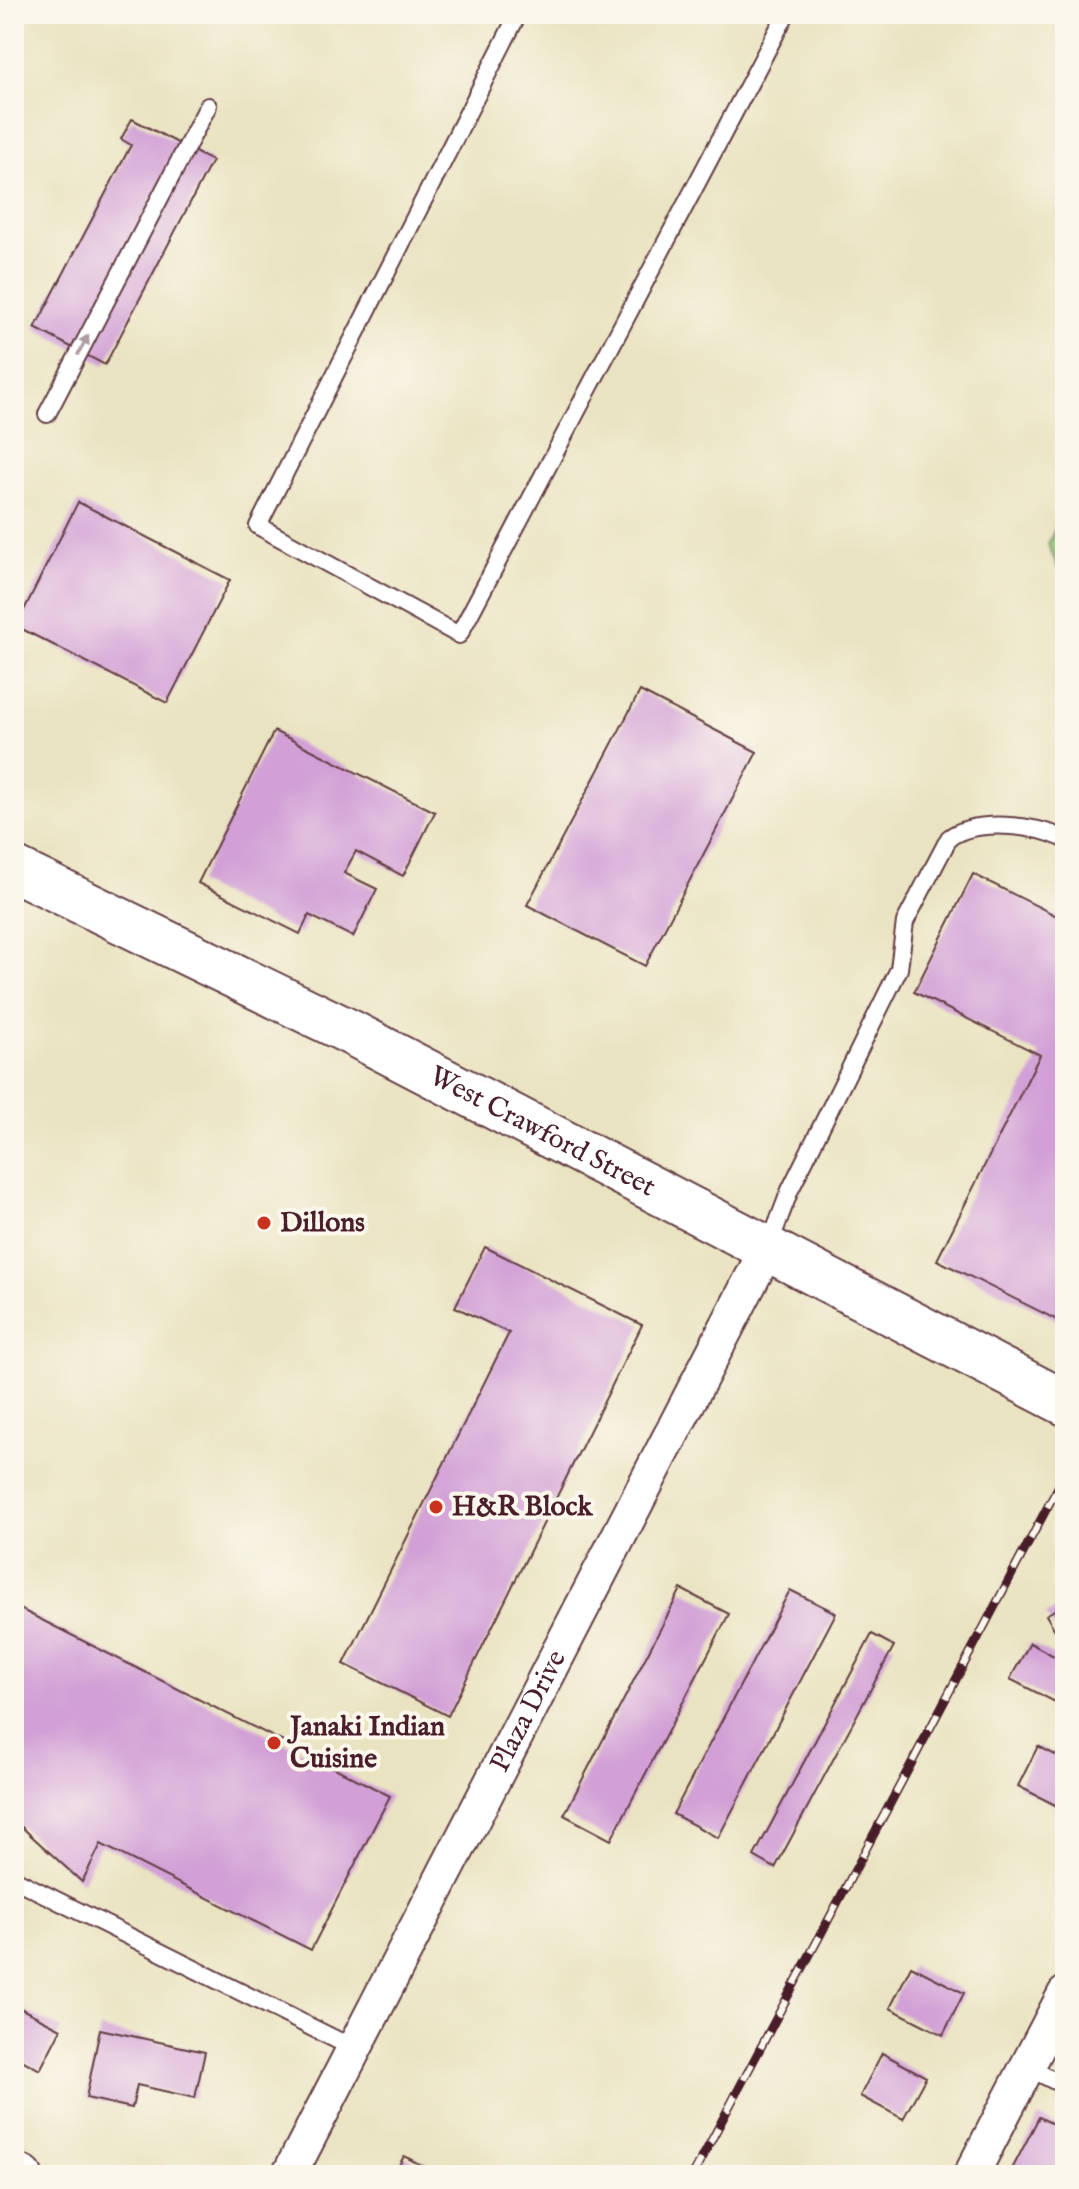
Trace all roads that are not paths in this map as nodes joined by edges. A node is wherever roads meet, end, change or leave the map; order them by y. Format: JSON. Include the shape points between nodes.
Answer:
{"nodes":[{"id":1,"x":518,"y":14,"type":"edge"},
{"id":2,"x":786,"y":14,"type":"edge"},
{"id":3,"x":208,"y":106,"type":"dead end"},
{"id":4,"x":47,"y":414,"type":"dead end"},
{"id":5,"x":1065,"y":839,"type":"edge"},
{"id":6,"x":14,"y":869,"type":"edge"},
{"id":7,"x":767,"y":1249,"type":"junction"},
{"id":8,"x":1065,"y":1403,"type":"edge"},
{"id":9,"x":14,"y":1879,"type":"edge"},
{"id":10,"x":1065,"y":1994,"type":"edge"},
{"id":11,"x":355,"y":2049,"type":"junction"},
{"id":12,"x":1027,"y":2067,"type":"junction"},
{"id":13,"x":1065,"y":2086,"type":"edge"},
{"id":14,"x":14,"y":2169,"type":"edge"},
{"id":15,"x":25,"y":2175,"type":"edge"},
{"id":16,"x":289,"y":2175,"type":"edge"},
{"id":17,"x":971,"y":2175,"type":"edge"}],
"edges":[{"from":1,"to":2,"type":"lane","via":[[258,526],[459,635]]},
{"from":4,"to":3,"type":"lane","one_way":true},
{"from":5,"to":7,"type":"lane","via":[[987,825],[960,830],[949,838],[905,922],[899,969],[790,1190]]},
{"from":6,"to":7,"type":"main road","name":"West Crawford Street","via":[[350,1032]]},
{"from":7,"to":8,"type":"main road","name":"West Crawford Street"},
{"from":7,"to":11,"type":"street","name":"Plaza Drive"},
{"from":9,"to":11,"type":"lane"},
{"from":10,"to":12,"type":"street"},
{"from":11,"to":16,"type":"street","name":"Plaza Drive"},
{"from":12,"to":13,"type":"lane"},
{"from":12,"to":17,"type":"street"},
{"from":14,"to":15,"type":"street"}]}
